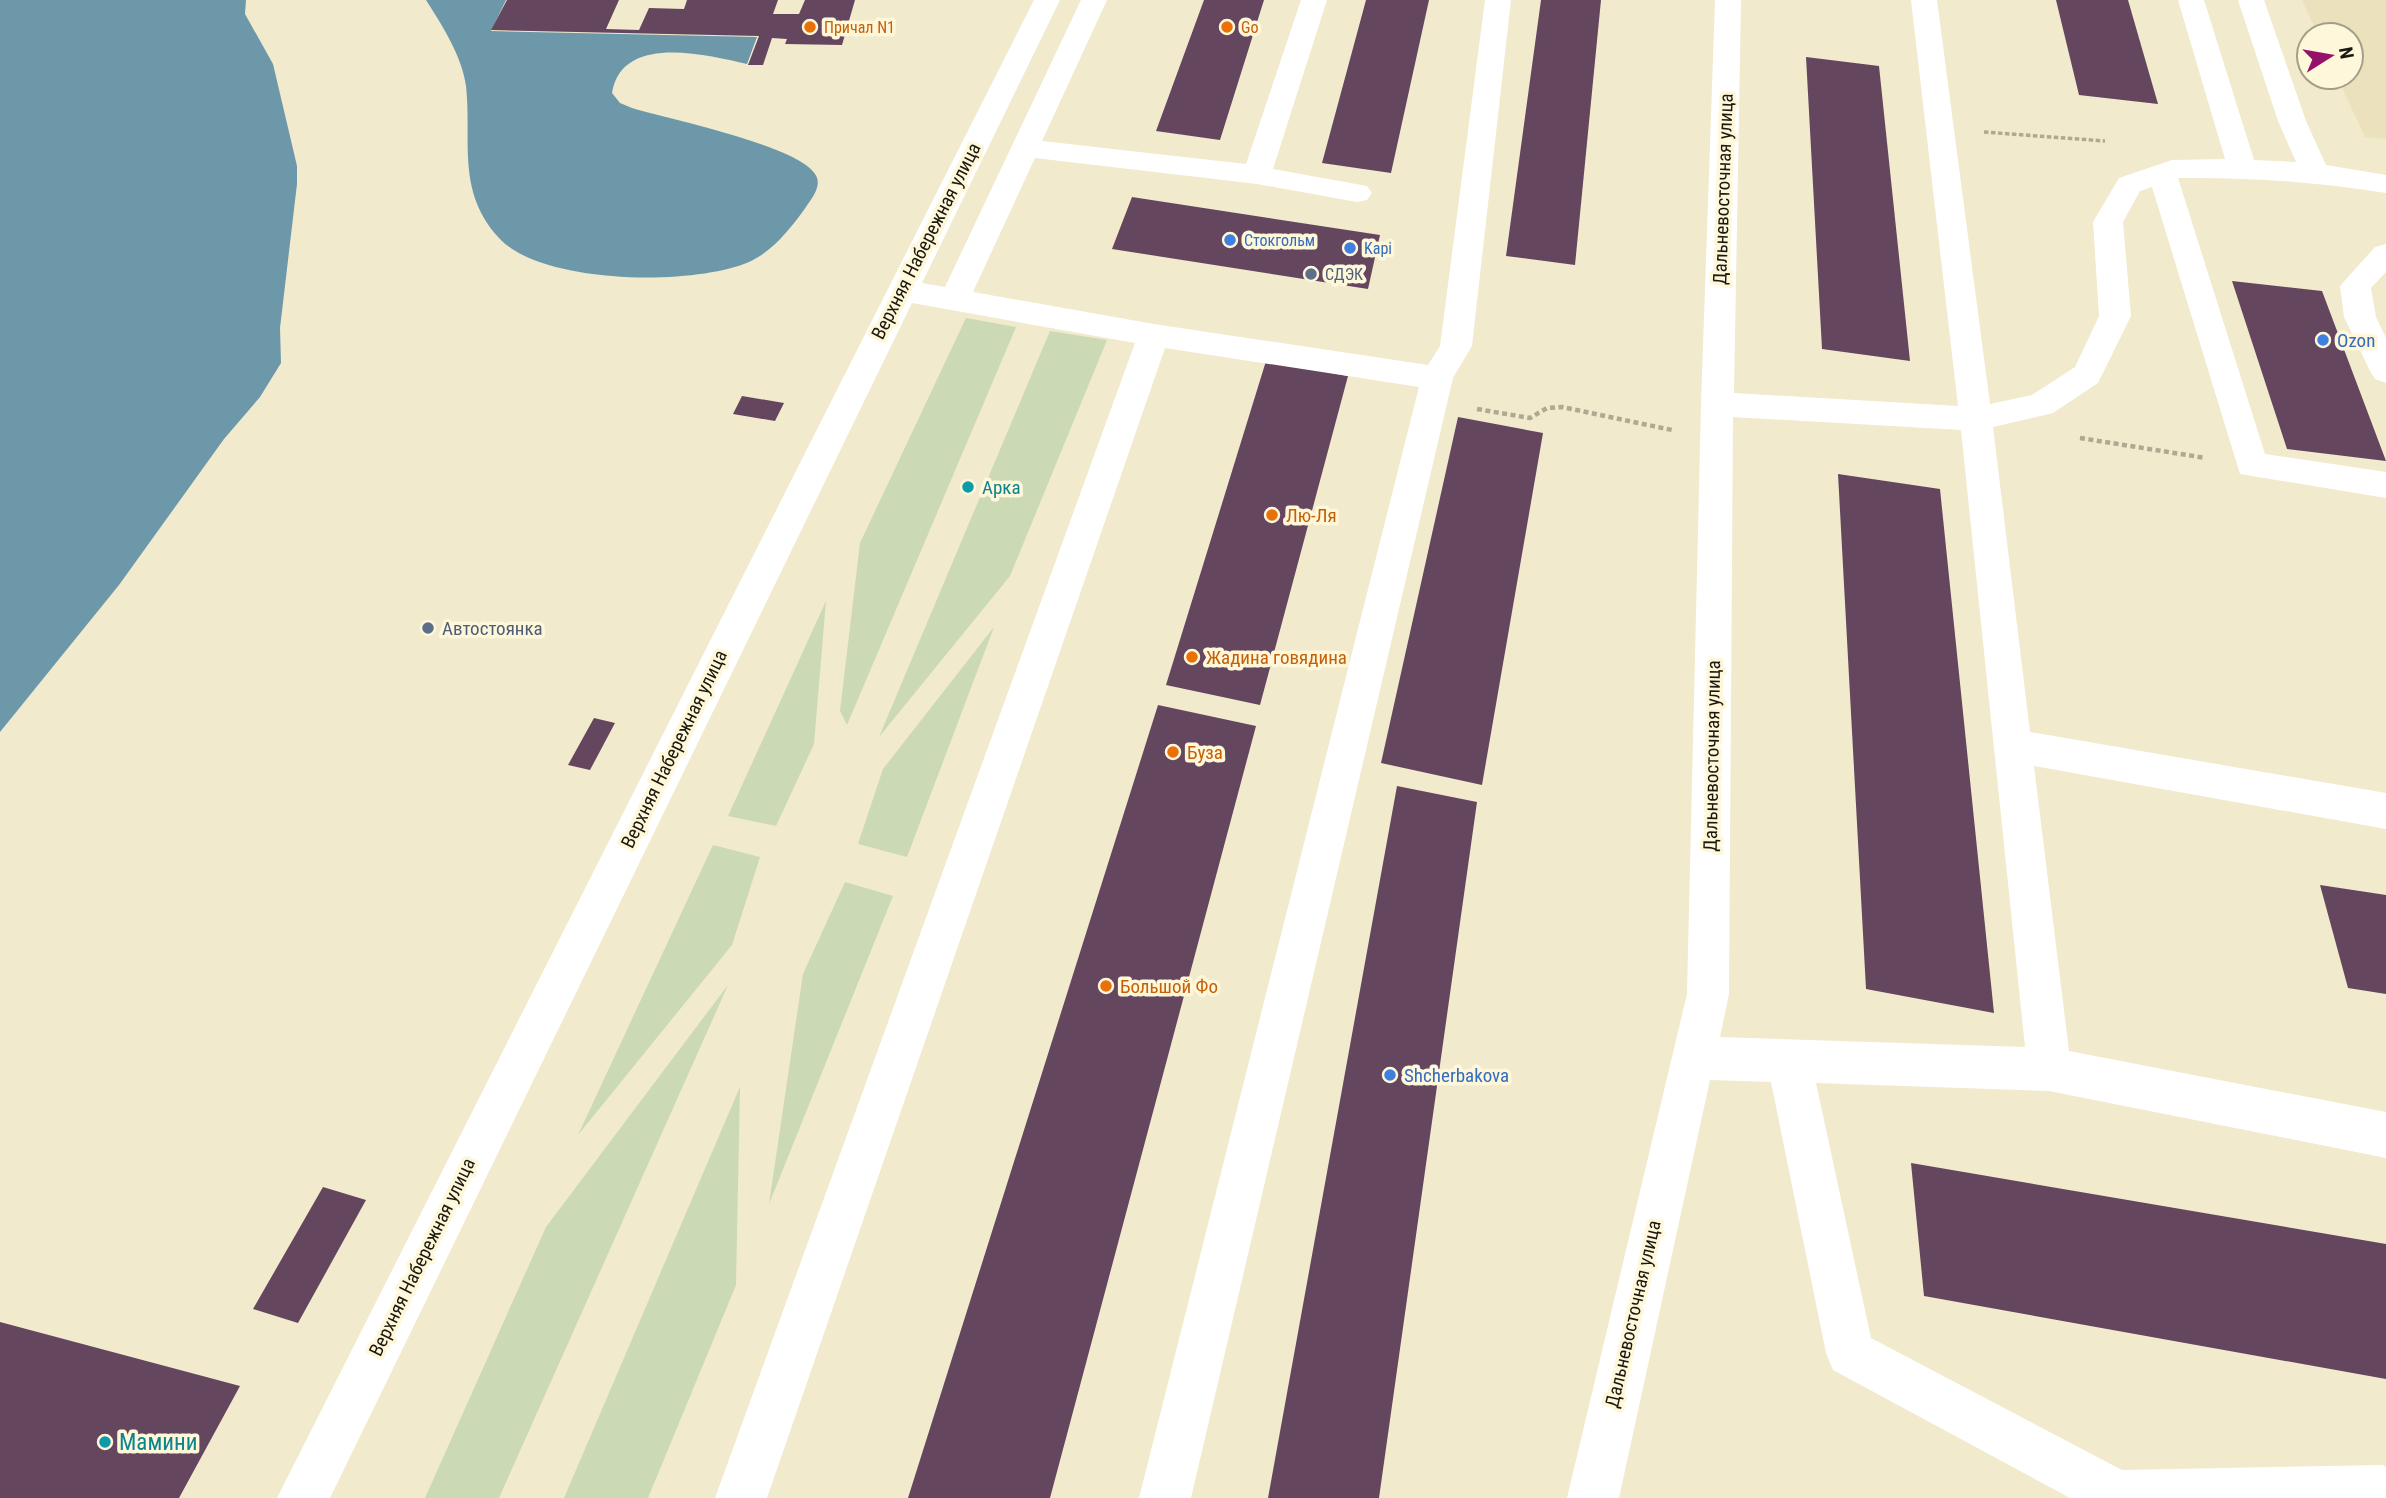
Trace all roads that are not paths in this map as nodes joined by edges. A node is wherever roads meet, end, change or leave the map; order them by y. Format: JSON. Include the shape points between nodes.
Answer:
{"nodes":[{"id":1,"x":1047,"y":0,"type":"edge"},
{"id":2,"x":1094,"y":0,"type":"edge"},
{"id":3,"x":1314,"y":0,"type":"edge"},
{"id":4,"x":1498,"y":0,"type":"edge"},
{"id":5,"x":1728,"y":0,"type":"edge"},
{"id":6,"x":1924,"y":0,"type":"edge"},
{"id":7,"x":2190,"y":0,"type":"edge"},
{"id":8,"x":2251,"y":0,"type":"edge"},
{"id":9,"x":1027,"y":148,"type":"junction"},
{"id":10,"x":2242,"y":168,"type":"junction"},
{"id":11,"x":2161,"y":173,"type":"junction"},
{"id":12,"x":2315,"y":173,"type":"junction"},
{"id":13,"x":1256,"y":175,"type":"junction"},
{"id":14,"x":2386,"y":184,"type":"edge"},
{"id":15,"x":1357,"y":193,"type":"dead end"},
{"id":16,"x":2386,"y":254,"type":"edge"},
{"id":17,"x":901,"y":290,"type":"junction"},
{"id":18,"x":954,"y":300,"type":"junction"},
{"id":19,"x":1154,"y":335,"type":"junction"},
{"id":20,"x":2386,"y":371,"type":"edge"},
{"id":21,"x":1437,"y":378,"type":"junction"},
{"id":22,"x":1717,"y":404,"type":"junction"},
{"id":23,"x":1976,"y":419,"type":"junction"},
{"id":24,"x":2386,"y":485,"type":"edge"},
{"id":25,"x":2013,"y":746,"type":"junction"},
{"id":26,"x":2386,"y":811,"type":"edge"},
{"id":27,"x":1692,"y":1058,"type":"junction"},
{"id":28,"x":1789,"y":1061,"type":"junction"},
{"id":29,"x":2049,"y":1069,"type":"junction"},
{"id":30,"x":2386,"y":1135,"type":"edge"},
{"id":31,"x":2384,"y":1491,"type":"dead end"},
{"id":32,"x":303,"y":1498,"type":"edge"},
{"id":33,"x":741,"y":1498,"type":"edge"},
{"id":34,"x":1165,"y":1498,"type":"edge"},
{"id":35,"x":1593,"y":1498,"type":"edge"}],
"edges":[{"from":1,"to":17,"type":"street","name":"Верхняя Набережная улица"},
{"from":2,"to":9,"type":"street"},
{"from":3,"to":13,"type":"street"},
{"from":4,"to":21,"type":"street","via":[[1456,346]]},
{"from":5,"to":22,"type":"street","name":"Дальневосточная улица"},
{"from":6,"to":23,"type":"street"},
{"from":7,"to":10,"type":"street"},
{"from":8,"to":12,"type":"street","via":[[2292,121]]},
{"from":9,"to":13,"type":"street"},
{"from":9,"to":18,"type":"street"},
{"from":10,"to":11,"type":"street"},
{"from":10,"to":12,"type":"street"},
{"from":11,"to":23,"type":"street","via":[[2130,185],[2108,222],[2115,316],[2087,375],[2041,405]]},
{"from":11,"to":24,"type":"street","via":[[2252,465]]},
{"from":12,"to":14,"type":"street"},
{"from":13,"to":15,"type":"street"},
{"from":16,"to":20,"type":"street","via":[[2355,286],[2360,317]]},
{"from":17,"to":18,"type":"street"},
{"from":17,"to":32,"type":"street","name":"Верхняя Набережная улица"},
{"from":18,"to":19,"type":"street"},
{"from":19,"to":21,"type":"street"},
{"from":19,"to":33,"type":"street"},
{"from":21,"to":34,"type":"street"},
{"from":22,"to":23,"type":"street"},
{"from":22,"to":27,"type":"street","name":"Дальневосточная улица","via":[[1709,994]]},
{"from":23,"to":25,"type":"street"},
{"from":25,"to":26,"type":"street"},
{"from":25,"to":29,"type":"street"},
{"from":27,"to":28,"type":"street"},
{"from":27,"to":35,"type":"street","name":"Дальневосточная улица"},
{"from":28,"to":29,"type":"street"},
{"from":28,"to":31,"type":"street","via":[[1850,1353],[2118,1496]]},
{"from":29,"to":30,"type":"street"}]}
